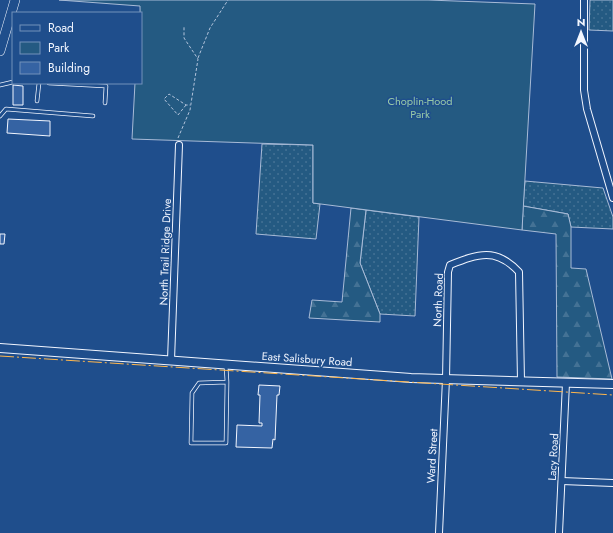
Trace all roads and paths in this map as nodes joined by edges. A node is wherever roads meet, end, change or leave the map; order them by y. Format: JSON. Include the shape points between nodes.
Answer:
{"nodes":[{"id":1,"x":15,"y":0,"type":"edge"},
{"id":2,"x":228,"y":0,"type":"edge"},
{"id":3,"x":584,"y":0,"type":"edge"},
{"id":4,"x":184,"y":27,"type":"dead end"},
{"id":5,"x":3,"y":31,"type":"edge"},
{"id":6,"x":0,"y":51,"type":"edge"},
{"id":7,"x":198,"y":59,"type":"junction"},
{"id":8,"x":12,"y":82,"type":"edge"},
{"id":9,"x":39,"y":84,"type":"edge"},
{"id":10,"x":68,"y":84,"type":"edge"},
{"id":11,"x":0,"y":85,"type":"edge"},
{"id":12,"x":37,"y":101,"type":"dead end"},
{"id":13,"x":105,"y":103,"type":"dead end"},
{"id":14,"x":186,"y":105,"type":"junction"},
{"id":15,"x":191,"y":105,"type":"junction"},
{"id":16,"x":0,"y":116,"type":"edge"},
{"id":17,"x":93,"y":116,"type":"dead end"},
{"id":18,"x":179,"y":142,"type":"joint"},
{"id":19,"x":613,"y":198,"type":"edge"},
{"id":20,"x":0,"y":348,"type":"edge"},
{"id":21,"x":171,"y":360,"type":"junction"},
{"id":22,"x":226,"y":364,"type":"junction"},
{"id":23,"x":446,"y":379,"type":"junction"},
{"id":24,"x":227,"y":382,"type":"junction"},
{"id":25,"x":521,"y":382,"type":"junction"},
{"id":26,"x":566,"y":383,"type":"junction"},
{"id":27,"x":613,"y":384,"type":"edge"},
{"id":28,"x":562,"y":481,"type":"junction"},
{"id":29,"x":613,"y":483,"type":"edge"},
{"id":30,"x":439,"y":533,"type":"edge"},
{"id":31,"x":560,"y":533,"type":"edge"}],
"edges":[{"from":1,"to":5,"type":"main road"},
{"from":2,"to":7,"type":"path","via":[[210,28]]},
{"from":3,"to":19,"type":"street","via":[[584,90],[587,109]]},
{"from":4,"to":7,"type":"path","via":[[184,38]]},
{"from":5,"to":6,"type":"main road"},
{"from":7,"to":15,"type":"path"},
{"from":8,"to":11,"type":"lane"},
{"from":9,"to":12,"type":"lane"},
{"from":10,"to":13,"type":"lane","via":[[106,86]]},
{"from":14,"to":14,"type":"path","via":[[170,94],[164,99],[178,115]]},
{"from":14,"to":15,"type":"path"},
{"from":15,"to":18,"type":"path"},
{"from":16,"to":17,"type":"lane","via":[[6,109]]},
{"from":18,"to":21,"type":"street","name":"North Trail Ridge Drive"},
{"from":20,"to":21,"type":"main road","name":"East Salisbury Road"},
{"from":21,"to":22,"type":"main road","name":"East Salisbury Road"},
{"from":22,"to":23,"type":"main road","name":"East Salisbury Road"},
{"from":22,"to":24,"type":"lane"},
{"from":23,"to":25,"type":"main road","name":"East Salisbury Road"},
{"from":23,"to":25,"type":"street","name":"North Road","via":[[450,265],[475,255],[494,255],[520,272]]},
{"from":23,"to":30,"type":"street","name":"Ward Street"},
{"from":24,"to":24,"type":"lane","via":[[199,383],[192,393],[191,443],[226,443]]},
{"from":25,"to":26,"type":"main road","name":"East Salisbury Road"},
{"from":26,"to":27,"type":"main road","name":"East Salisbury Road"},
{"from":26,"to":28,"type":"street","name":"Lacy Road"},
{"from":28,"to":29,"type":"street"},
{"from":28,"to":31,"type":"street","name":"Lacy Road"}]}
